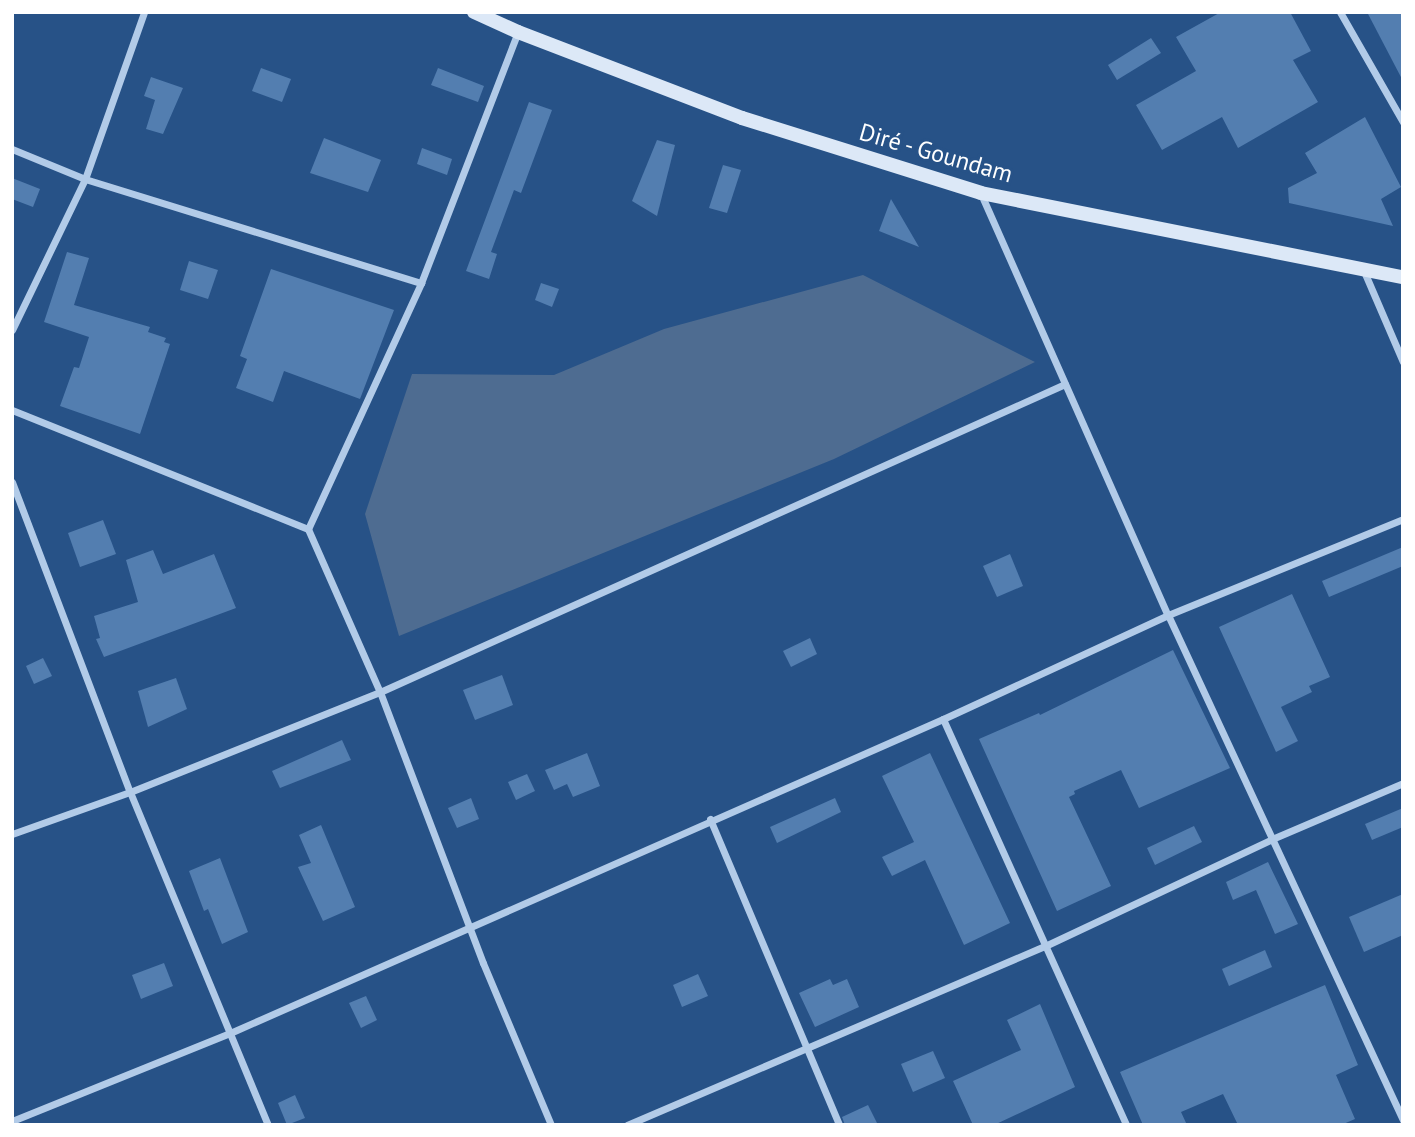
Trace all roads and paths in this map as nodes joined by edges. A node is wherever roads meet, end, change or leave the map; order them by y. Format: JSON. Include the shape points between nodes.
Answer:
{"nodes":[{"id":1,"x":144,"y":12,"type":"edge"},
{"id":2,"x":474,"y":12,"type":"edge"},
{"id":3,"x":1340,"y":12,"type":"edge"},
{"id":4,"x":518,"y":33,"type":"junction"},
{"id":5,"x":1403,"y":122,"type":"edge"},
{"id":6,"x":12,"y":149,"type":"edge"},
{"id":7,"x":85,"y":179,"type":"junction"},
{"id":8,"x":981,"y":193,"type":"junction"},
{"id":9,"x":1363,"y":269,"type":"junction"},
{"id":10,"x":1403,"y":277,"type":"edge"},
{"id":11,"x":421,"y":283,"type":"junction"},
{"id":12,"x":12,"y":330,"type":"edge"},
{"id":13,"x":1403,"y":362,"type":"edge"},
{"id":14,"x":1065,"y":384,"type":"junction"},
{"id":15,"x":12,"y":410,"type":"edge"},
{"id":16,"x":12,"y":482,"type":"edge"},
{"id":17,"x":1403,"y":519,"type":"edge"},
{"id":18,"x":308,"y":529,"type":"junction"},
{"id":19,"x":1168,"y":615,"type":"junction"},
{"id":20,"x":380,"y":692,"type":"junction"},
{"id":21,"x":943,"y":719,"type":"junction"},
{"id":22,"x":1403,"y":783,"type":"edge"},
{"id":23,"x":130,"y":792,"type":"junction"},
{"id":24,"x":710,"y":819,"type":"junction"},
{"id":25,"x":12,"y":834,"type":"edge"},
{"id":26,"x":1272,"y":839,"type":"junction"},
{"id":27,"x":468,"y":925,"type":"junction"},
{"id":28,"x":1045,"y":946,"type":"junction"},
{"id":29,"x":230,"y":1032,"type":"junction"},
{"id":30,"x":807,"y":1049,"type":"junction"},
{"id":31,"x":12,"y":1121,"type":"edge"},
{"id":32,"x":1402,"y":1123,"type":"edge"},
{"id":33,"x":268,"y":1125,"type":"edge"},
{"id":34,"x":551,"y":1125,"type":"edge"},
{"id":35,"x":626,"y":1125,"type":"edge"},
{"id":36,"x":839,"y":1125,"type":"edge"},
{"id":37,"x":1126,"y":1125,"type":"edge"}],
"edges":[{"from":1,"to":7,"type":"street"},
{"from":2,"to":4,"type":"main road","name":"Diré - Goundam"},
{"from":3,"to":5,"type":"street"},
{"from":4,"to":8,"type":"main road","name":"Diré - Goundam","via":[[742,118]]},
{"from":4,"to":11,"type":"street"},
{"from":6,"to":7,"type":"street"},
{"from":7,"to":11,"type":"street"},
{"from":7,"to":12,"type":"street"},
{"from":8,"to":9,"type":"main road","name":"Diré - Goundam"},
{"from":8,"to":14,"type":"street"},
{"from":9,"to":10,"type":"main road","name":"Diré - Goundam"},
{"from":9,"to":13,"type":"street"},
{"from":11,"to":18,"type":"street"},
{"from":14,"to":19,"type":"street"},
{"from":14,"to":20,"type":"street"},
{"from":15,"to":18,"type":"street"},
{"from":16,"to":23,"type":"street"},
{"from":17,"to":19,"type":"street"},
{"from":18,"to":20,"type":"street"},
{"from":19,"to":21,"type":"street"},
{"from":19,"to":26,"type":"street"},
{"from":20,"to":23,"type":"street"},
{"from":20,"to":27,"type":"street"},
{"from":21,"to":24,"type":"street"},
{"from":21,"to":28,"type":"street"},
{"from":22,"to":26,"type":"street"},
{"from":23,"to":25,"type":"street"},
{"from":23,"to":29,"type":"street"},
{"from":24,"to":27,"type":"street"},
{"from":24,"to":30,"type":"street"},
{"from":26,"to":28,"type":"street"},
{"from":26,"to":32,"type":"street"},
{"from":27,"to":29,"type":"street"},
{"from":27,"to":34,"type":"street"},
{"from":28,"to":30,"type":"street"},
{"from":28,"to":37,"type":"street"},
{"from":29,"to":31,"type":"street"},
{"from":29,"to":33,"type":"street"},
{"from":30,"to":35,"type":"street"},
{"from":30,"to":36,"type":"street"}]}
